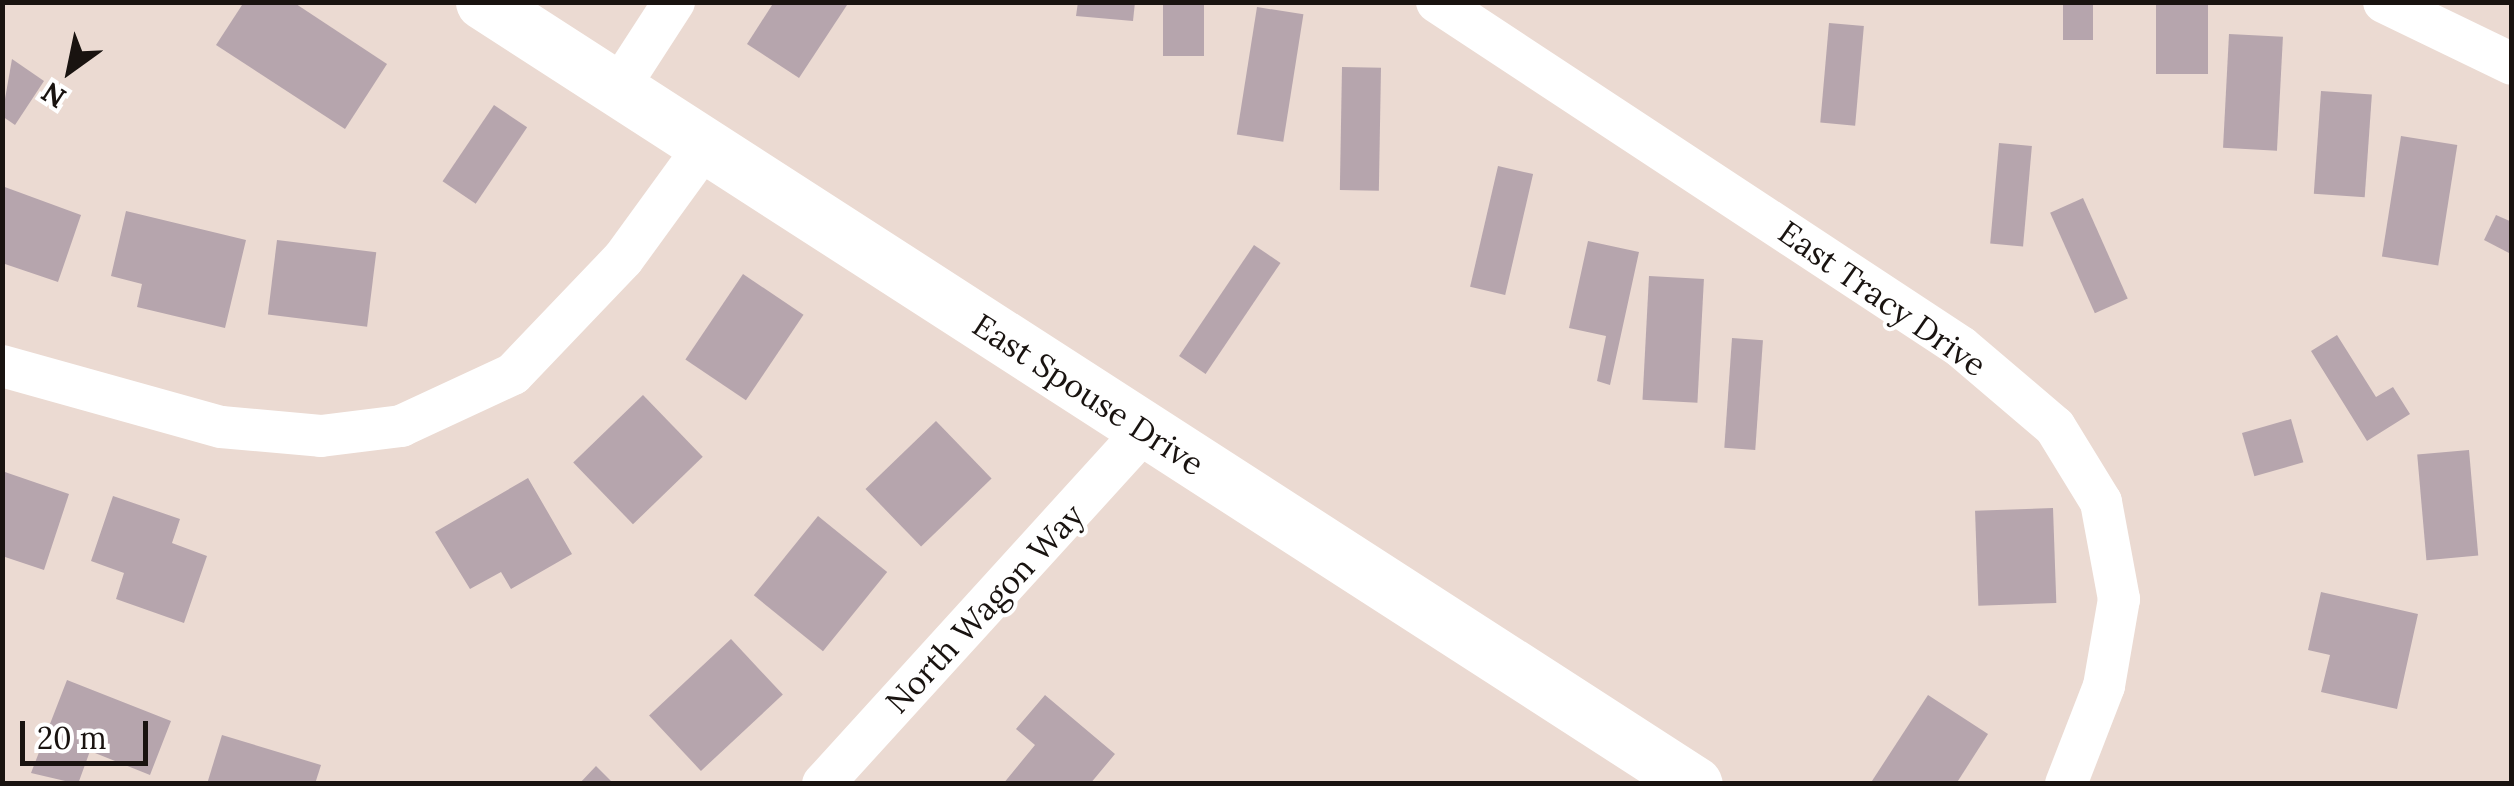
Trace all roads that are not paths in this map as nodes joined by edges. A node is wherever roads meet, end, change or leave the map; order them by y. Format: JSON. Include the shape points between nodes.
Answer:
{"nodes":[{"id":1,"x":484,"y":2,"type":"edge"},
{"id":2,"x":674,"y":2,"type":"edge"},
{"id":3,"x":1437,"y":2,"type":"edge"},
{"id":4,"x":2384,"y":2,"type":"edge"},
{"id":5,"x":2512,"y":64,"type":"edge"},
{"id":6,"x":616,"y":90,"type":"junction"},
{"id":7,"x":703,"y":149,"type":"junction"},
{"id":8,"x":2,"y":366,"type":"edge"},
{"id":9,"x":1144,"y":431,"type":"junction"},
{"id":10,"x":823,"y":784,"type":"edge"},
{"id":11,"x":1695,"y":784,"type":"edge"},
{"id":12,"x":2066,"y":784,"type":"edge"}],
"edges":[{"from":1,"to":6,"type":"street","name":"East Spouse Drive"},
{"from":2,"to":6,"type":"street"},
{"from":3,"to":12,"type":"street","name":"East Tracy Drive","via":[[1961,346],[2054,427],[2101,502],[2118,599],[2104,686]]},
{"from":4,"to":5,"type":"street"},
{"from":6,"to":7,"type":"street","name":"East Spouse Drive"},
{"from":7,"to":8,"type":"street","via":[[623,259],[512,374],[401,426],[320,436],[221,427]]},
{"from":7,"to":9,"type":"street","name":"East Spouse Drive"},
{"from":9,"to":10,"type":"street","name":"North Wagon Way"},
{"from":9,"to":11,"type":"street","name":"East Spouse Drive"}]}
